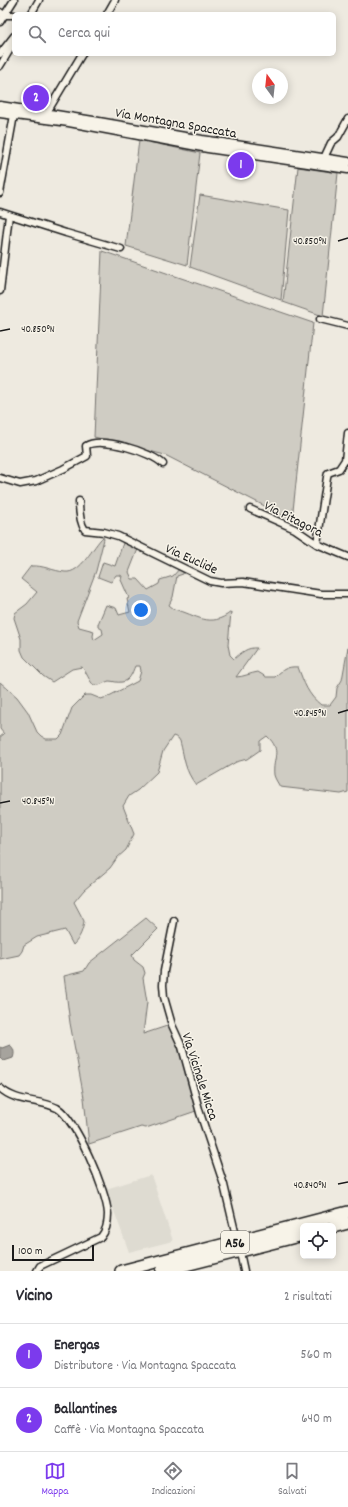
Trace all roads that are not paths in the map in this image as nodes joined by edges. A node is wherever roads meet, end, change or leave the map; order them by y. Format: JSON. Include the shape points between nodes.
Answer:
{"nodes":[{"id":1,"x":14,"y":0,"type":"edge"},
{"id":2,"x":34,"y":0,"type":"edge"},
{"id":3,"x":39,"y":0,"type":"edge"},
{"id":4,"x":116,"y":0,"type":"edge"},
{"id":5,"x":31,"y":12,"type":"edge"},
{"id":6,"x":32,"y":12,"type":"edge"},
{"id":7,"x":108,"y":12,"type":"edge"},
{"id":8,"x":2,"y":13,"type":"edge"},
{"id":9,"x":12,"y":15,"type":"edge"},
{"id":10,"x":0,"y":22,"type":"edge"},
{"id":11,"x":12,"y":39,"type":"edge"},
{"id":12,"x":12,"y":45,"type":"edge"},
{"id":13,"x":0,"y":54,"type":"edge"},
{"id":14,"x":81,"y":56,"type":"edge"},
{"id":15,"x":0,"y":66,"type":"edge"},
{"id":16,"x":0,"y":106,"type":"edge"},
{"id":17,"x":0,"y":113,"type":"edge"},
{"id":18,"x":46,"y":114,"type":"junction"},
{"id":19,"x":14,"y":115,"type":"junction"},
{"id":20,"x":348,"y":119,"type":"edge"},
{"id":21,"x":324,"y":158,"type":"junction"},
{"id":22,"x":348,"y":162,"type":"edge"},
{"id":23,"x":348,"y":168,"type":"edge"},
{"id":24,"x":0,"y":193,"type":"edge"},
{"id":25,"x":0,"y":212,"type":"edge"},
{"id":26,"x":9,"y":215,"type":"junction"},
{"id":27,"x":121,"y":249,"type":"dead end"},
{"id":28,"x":0,"y":289,"type":"edge"},
{"id":29,"x":320,"y":319,"type":"dead end"},
{"id":30,"x":348,"y":326,"type":"edge"},
{"id":31,"x":348,"y":433,"type":"edge"},
{"id":32,"x":163,"y":464,"type":"dead end"},
{"id":33,"x":0,"y":478,"type":"edge"},
{"id":34,"x":79,"y":501,"type":"dead end"},
{"id":35,"x":250,"y":509,"type":"dead end"},
{"id":36,"x":317,"y":544,"type":"junction"},
{"id":37,"x":348,"y":557,"type":"edge"},
{"id":38,"x":348,"y":594,"type":"edge"},
{"id":39,"x":174,"y":921,"type":"dead end"},
{"id":40,"x":0,"y":1088,"type":"edge"},
{"id":41,"x":348,"y":1212,"type":"edge"},
{"id":42,"x":348,"y":1223,"type":"edge"},
{"id":43,"x":336,"y":1226,"type":"edge"},
{"id":44,"x":300,"y":1235,"type":"edge"},
{"id":45,"x":236,"y":1236,"type":"dead end"},
{"id":46,"x":241,"y":1257,"type":"dead end"},
{"id":47,"x":36,"y":1271,"type":"edge"},
{"id":48,"x":121,"y":1271,"type":"edge"},
{"id":49,"x":162,"y":1271,"type":"edge"},
{"id":50,"x":244,"y":1271,"type":"edge"}],
"edges":[{"from":1,"to":8,"type":"street"},
{"from":2,"to":5,"type":"street"},
{"from":3,"to":6,"type":"street"},
{"from":4,"to":7,"type":"street"},
{"from":8,"to":9,"type":"street"},
{"from":8,"to":10,"type":"street"},
{"from":11,"to":13,"type":"street"},
{"from":12,"to":15,"type":"street"},
{"from":14,"to":18,"type":"street"},
{"from":16,"to":18,"type":"main road","name":"Via Montagna Spaccata"},
{"from":17,"to":19,"type":"main road","name":"Via Montagna Spaccata"},
{"from":18,"to":21,"type":"main road","name":"Via Montagna Spaccata"},
{"from":19,"to":23,"type":"main road","name":"Via Montagna Spaccata","via":[[69,122],[208,148]]},
{"from":19,"to":24,"type":"street"},
{"from":20,"to":21,"type":"street"},
{"from":21,"to":22,"type":"main road","name":"Via Montagna Spaccata"},
{"from":25,"to":26,"type":"street"},
{"from":26,"to":27,"type":"street"},
{"from":26,"to":28,"type":"street"},
{"from":29,"to":30,"type":"street"},
{"from":31,"to":36,"type":"street","via":[[345,460],[339,470],[328,473]]},
{"from":32,"to":33,"type":"street","via":[[152,456],[98,442],[86,446],[87,456],[41,479],[20,484]]},
{"from":34,"to":38,"type":"street","name":"Via Euclide","via":[[85,530],[118,536],[210,581],[243,582],[321,594]]},
{"from":35,"to":36,"type":"street","name":"Via Pitagora","via":[[295,529]]},
{"from":36,"to":37,"type":"street","name":"Via Pitagora"},
{"from":39,"to":45,"type":"street","name":"Via Vicinale Micca","via":[[164,971],[164,997],[224,1185]]},
{"from":40,"to":47,"type":"street","via":[[9,1094],[61,1112],[87,1151],[108,1214],[105,1232],[101,1237],[40,1266]]},
{"from":41,"to":48,"type":"highway","number":"A56"},
{"from":42,"to":43,"type":"highway"},
{"from":44,"to":49,"type":"highway","number":"A56"},
{"from":46,"to":50,"type":"street"}]}
